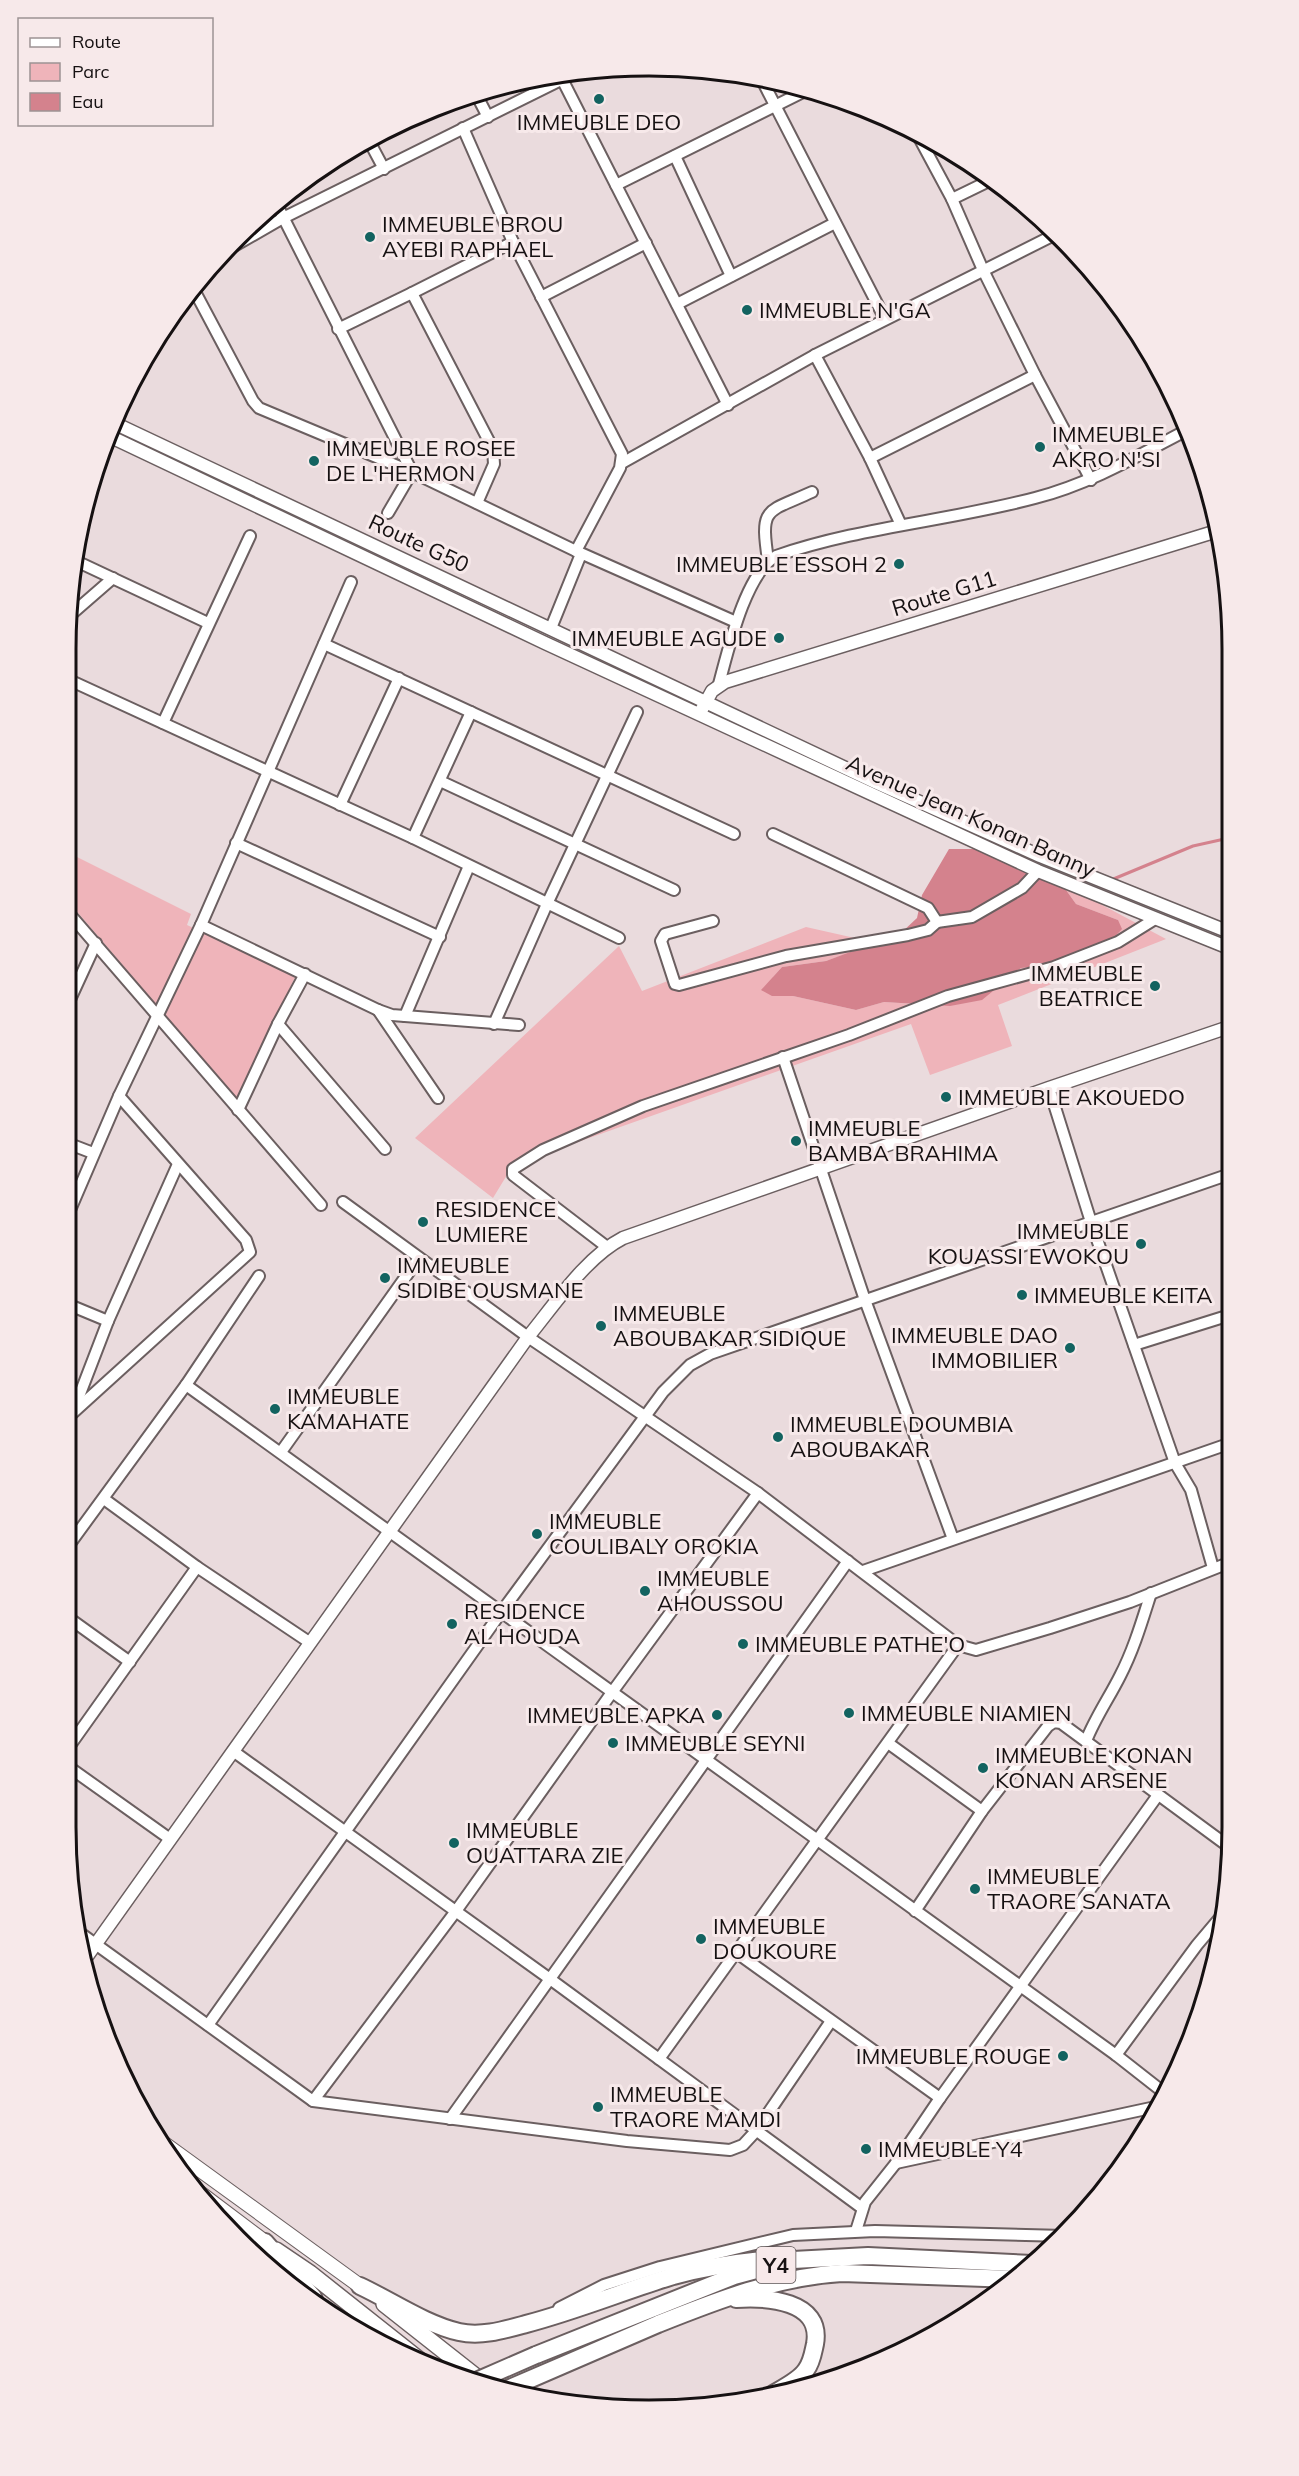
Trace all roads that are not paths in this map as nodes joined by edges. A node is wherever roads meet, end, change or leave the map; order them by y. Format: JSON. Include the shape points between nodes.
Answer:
{"nodes":[{"id":1,"x":564,"y":83,"type":"edge"},
{"id":2,"x":548,"y":86,"type":"edge"},
{"id":3,"x":767,"y":89,"type":"edge"},
{"id":4,"x":796,"y":96,"type":"edge"},
{"id":5,"x":480,"y":102,"type":"edge"},
{"id":6,"x":776,"y":106,"type":"junction"},
{"id":7,"x":488,"y":117,"type":"junction"},
{"id":8,"x":464,"y":128,"type":"junction"},
{"id":9,"x":924,"y":147,"type":"edge"},
{"id":10,"x":373,"y":148,"type":"edge"},
{"id":11,"x":675,"y":156,"type":"junction"},
{"id":12,"x":384,"y":169,"type":"junction"},
{"id":13,"x":983,"y":184,"type":"edge"},
{"id":14,"x":616,"y":185,"type":"junction"},
{"id":15,"x":952,"y":200,"type":"junction"},
{"id":16,"x":280,"y":212,"type":"edge"},
{"id":17,"x":283,"y":218,"type":"junction"},
{"id":18,"x":835,"y":223,"type":"junction"},
{"id":19,"x":255,"y":234,"type":"edge"},
{"id":20,"x":1048,"y":238,"type":"edge"},
{"id":21,"x":513,"y":242,"type":"junction"},
{"id":22,"x":646,"y":243,"type":"junction"},
{"id":23,"x":983,"y":270,"type":"junction"},
{"id":24,"x":731,"y":276,"type":"junction"},
{"id":25,"x":412,"y":293,"type":"junction"},
{"id":26,"x":198,"y":297,"type":"edge"},
{"id":27,"x":541,"y":297,"type":"junction"},
{"id":28,"x":677,"y":304,"type":"junction"},
{"id":29,"x":885,"y":319,"type":"junction"},
{"id":30,"x":338,"y":329,"type":"junction"},
{"id":31,"x":815,"y":355,"type":"junction"},
{"id":32,"x":1035,"y":375,"type":"junction"},
{"id":33,"x":728,"y":405,"type":"junction"},
{"id":34,"x":122,"y":427,"type":"edge"},
{"id":35,"x":1180,"y":434,"type":"edge"},
{"id":36,"x":117,"y":439,"type":"edge"},
{"id":37,"x":870,"y":458,"type":"junction"},
{"id":38,"x":622,"y":463,"type":"junction"},
{"id":39,"x":412,"y":472,"type":"junction"},
{"id":40,"x":1091,"y":480,"type":"junction"},
{"id":41,"x":812,"y":492,"type":"dead end"},
{"id":42,"x":477,"y":503,"type":"junction"},
{"id":43,"x":388,"y":513,"type":"dead end"},
{"id":44,"x":901,"y":525,"type":"junction"},
{"id":45,"x":1210,"y":533,"type":"edge"},
{"id":46,"x":250,"y":536,"type":"dead end"},
{"id":47,"x":579,"y":553,"type":"junction"},
{"id":48,"x":768,"y":560,"type":"junction"},
{"id":49,"x":83,"y":564,"type":"edge"},
{"id":50,"x":113,"y":578,"type":"junction"},
{"id":51,"x":351,"y":582,"type":"dead end"},
{"id":52,"x":78,"y":608,"type":"edge"},
{"id":53,"x":735,"y":622,"type":"junction"},
{"id":54,"x":208,"y":623,"type":"junction"},
{"id":55,"x":551,"y":628,"type":"junction"},
{"id":56,"x":324,"y":644,"type":"junction"},
{"id":57,"x":399,"y":678,"type":"junction"},
{"id":58,"x":76,"y":683,"type":"edge"},
{"id":59,"x":719,"y":684,"type":"junction"},
{"id":60,"x":702,"y":709,"type":"junction"},
{"id":61,"x":471,"y":712,"type":"junction"},
{"id":62,"x":637,"y":712,"type":"dead end"},
{"id":63,"x":163,"y":723,"type":"junction"},
{"id":64,"x":267,"y":772,"type":"junction"},
{"id":65,"x":608,"y":776,"type":"junction"},
{"id":66,"x":440,"y":781,"type":"junction"},
{"id":67,"x":340,"y":805,"type":"junction"},
{"id":68,"x":734,"y":834,"type":"dead end"},
{"id":69,"x":772,"y":834,"type":"dead end"},
{"id":70,"x":413,"y":838,"type":"junction"},
{"id":71,"x":236,"y":843,"type":"junction"},
{"id":72,"x":577,"y":845,"type":"junction"},
{"id":73,"x":469,"y":866,"type":"junction"},
{"id":74,"x":1038,"y":872,"type":"junction"},
{"id":75,"x":674,"y":890,"type":"dead end"},
{"id":76,"x":547,"y":904,"type":"junction"},
{"id":77,"x":1155,"y":919,"type":"junction"},
{"id":78,"x":76,"y":921,"type":"edge"},
{"id":79,"x":713,"y":921,"type":"dead end"},
{"id":80,"x":937,"y":922,"type":"junction"},
{"id":81,"x":201,"y":925,"type":"junction"},
{"id":82,"x":1222,"y":929,"type":"edge"},
{"id":83,"x":440,"y":937,"type":"junction"},
{"id":84,"x":619,"y":938,"type":"dead end"},
{"id":85,"x":96,"y":944,"type":"junction"},
{"id":86,"x":1222,"y":945,"type":"edge"},
{"id":87,"x":305,"y":974,"type":"junction"},
{"id":88,"x":76,"y":987,"type":"edge"},
{"id":89,"x":378,"y":1010,"type":"junction"},
{"id":90,"x":157,"y":1016,"type":"junction"},
{"id":91,"x":405,"y":1016,"type":"junction"},
{"id":92,"x":278,"y":1024,"type":"junction"},
{"id":93,"x":494,"y":1024,"type":"junction"},
{"id":94,"x":519,"y":1025,"type":"dead end"},
{"id":95,"x":1222,"y":1029,"type":"edge"},
{"id":96,"x":783,"y":1057,"type":"junction"},
{"id":97,"x":1049,"y":1088,"type":"junction"},
{"id":98,"x":119,"y":1096,"type":"junction"},
{"id":99,"x":438,"y":1098,"type":"dead end"},
{"id":100,"x":238,"y":1110,"type":"junction"},
{"id":101,"x":76,"y":1146,"type":"edge"},
{"id":102,"x":385,"y":1149,"type":"dead end"},
{"id":103,"x":93,"y":1153,"type":"junction"},
{"id":104,"x":178,"y":1164,"type":"junction"},
{"id":105,"x":821,"y":1168,"type":"junction"},
{"id":106,"x":1222,"y":1177,"type":"edge"},
{"id":107,"x":76,"y":1195,"type":"edge"},
{"id":108,"x":343,"y":1202,"type":"dead end"},
{"id":109,"x":321,"y":1205,"type":"dead end"},
{"id":110,"x":1090,"y":1222,"type":"junction"},
{"id":111,"x":607,"y":1247,"type":"junction"},
{"id":112,"x":419,"y":1258,"type":"junction"},
{"id":113,"x":259,"y":1276,"type":"dead end"},
{"id":114,"x":865,"y":1300,"type":"junction"},
{"id":115,"x":76,"y":1308,"type":"edge"},
{"id":116,"x":1222,"y":1318,"type":"edge"},
{"id":117,"x":108,"y":1321,"type":"junction"},
{"id":118,"x":528,"y":1336,"type":"junction"},
{"id":119,"x":1134,"y":1345,"type":"junction"},
{"id":120,"x":186,"y":1385,"type":"junction"},
{"id":121,"x":76,"y":1400,"type":"edge"},
{"id":122,"x":76,"y":1411,"type":"edge"},
{"id":123,"x":645,"y":1417,"type":"junction"},
{"id":124,"x":1222,"y":1446,"type":"edge"},
{"id":125,"x":281,"y":1452,"type":"junction"},
{"id":126,"x":1175,"y":1463,"type":"junction"},
{"id":127,"x":758,"y":1493,"type":"junction"},
{"id":128,"x":104,"y":1499,"type":"junction"},
{"id":129,"x":391,"y":1532,"type":"junction"},
{"id":130,"x":76,"y":1536,"type":"edge"},
{"id":131,"x":953,"y":1539,"type":"junction"},
{"id":132,"x":848,"y":1562,"type":"junction"},
{"id":133,"x":1222,"y":1565,"type":"edge"},
{"id":134,"x":197,"y":1567,"type":"junction"},
{"id":135,"x":1213,"y":1568,"type":"junction"},
{"id":136,"x":863,"y":1571,"type":"junction"},
{"id":137,"x":1151,"y":1593,"type":"junction"},
{"id":138,"x":502,"y":1611,"type":"junction"},
{"id":139,"x":76,"y":1623,"type":"edge"},
{"id":140,"x":309,"y":1642,"type":"junction"},
{"id":141,"x":958,"y":1645,"type":"junction"},
{"id":142,"x":130,"y":1662,"type":"junction"},
{"id":143,"x":613,"y":1691,"type":"junction"},
{"id":144,"x":76,"y":1737,"type":"edge"},
{"id":145,"x":1086,"y":1741,"type":"junction"},
{"id":146,"x":888,"y":1743,"type":"junction"},
{"id":147,"x":233,"y":1751,"type":"junction"},
{"id":148,"x":706,"y":1760,"type":"junction"},
{"id":149,"x":76,"y":1772,"type":"edge"},
{"id":150,"x":1158,"y":1795,"type":"junction"},
{"id":151,"x":982,"y":1811,"type":"junction"},
{"id":152,"x":345,"y":1831,"type":"junction"},
{"id":153,"x":170,"y":1839,"type":"junction"},
{"id":154,"x":817,"y":1840,"type":"junction"},
{"id":155,"x":1222,"y":1842,"type":"edge"},
{"id":156,"x":456,"y":1911,"type":"junction"},
{"id":157,"x":915,"y":1911,"type":"junction"},
{"id":158,"x":1213,"y":1926,"type":"edge"},
{"id":159,"x":88,"y":1938,"type":"edge"},
{"id":160,"x":96,"y":1944,"type":"junction"},
{"id":161,"x":91,"y":1951,"type":"edge"},
{"id":162,"x":736,"y":1953,"type":"junction"},
{"id":163,"x":550,"y":1979,"type":"junction"},
{"id":164,"x":1020,"y":1987,"type":"junction"},
{"id":165,"x":831,"y":2020,"type":"junction"},
{"id":166,"x":208,"y":2025,"type":"junction"},
{"id":167,"x":1116,"y":2055,"type":"junction"},
{"id":168,"x":659,"y":2059,"type":"junction"},
{"id":169,"x":1159,"y":2088,"type":"edge"},
{"id":170,"x":940,"y":2098,"type":"junction"},
{"id":171,"x":313,"y":2101,"type":"junction"},
{"id":172,"x":1148,"y":2109,"type":"edge"},
{"id":173,"x":450,"y":2120,"type":"junction"},
{"id":174,"x":756,"y":2131,"type":"junction"},
{"id":175,"x":181,"y":2156,"type":"edge"},
{"id":176,"x":896,"y":2163,"type":"junction"},
{"id":177,"x":862,"y":2208,"type":"junction"},
{"id":178,"x":237,"y":2224,"type":"edge"},
{"id":179,"x":856,"y":2231,"type":"junction"},
{"id":180,"x":1051,"y":2235,"type":"edge"},
{"id":181,"x":265,"y":2242,"type":"joint"},
{"id":182,"x":793,"y":2260,"type":"junction"},
{"id":183,"x":1019,"y":2263,"type":"edge"},
{"id":184,"x":283,"y":2266,"type":"edge"},
{"id":185,"x":1001,"y":2279,"type":"edge"},
{"id":186,"x":360,"y":2286,"type":"junction"},
{"id":187,"x":706,"y":2305,"type":"junction"},
{"id":188,"x":524,"y":2325,"type":"junction"},
{"id":189,"x":371,"y":2327,"type":"edge"},
{"id":190,"x":468,"y":2370,"type":"edge"},
{"id":191,"x":488,"y":2376,"type":"edge"},
{"id":192,"x":790,"y":2382,"type":"edge"},
{"id":193,"x":520,"y":2384,"type":"edge"}],
"edges":[{"from":1,"to":14,"type":"street"},
{"from":2,"to":7,"type":"street"},
{"from":3,"to":6,"type":"street"},
{"from":4,"to":6,"type":"street"},
{"from":5,"to":7,"type":"street"},
{"from":6,"to":11,"type":"street"},
{"from":6,"to":18,"type":"street"},
{"from":7,"to":8,"type":"street"},
{"from":8,"to":12,"type":"street"},
{"from":8,"to":21,"type":"street"},
{"from":9,"to":15,"type":"street"},
{"from":10,"to":12,"type":"street"},
{"from":11,"to":14,"type":"street"},
{"from":11,"to":24,"type":"street"},
{"from":12,"to":17,"type":"street"},
{"from":13,"to":15,"type":"street"},
{"from":14,"to":22,"type":"street"},
{"from":15,"to":23,"type":"street"},
{"from":16,"to":17,"type":"street"},
{"from":17,"to":19,"type":"street"},
{"from":17,"to":30,"type":"street"},
{"from":18,"to":24,"type":"street"},
{"from":18,"to":29,"type":"street"},
{"from":20,"to":23,"type":"street"},
{"from":21,"to":25,"type":"street"},
{"from":21,"to":27,"type":"street"},
{"from":22,"to":27,"type":"street"},
{"from":22,"to":28,"type":"street"},
{"from":23,"to":29,"type":"street"},
{"from":23,"to":32,"type":"street"},
{"from":24,"to":28,"type":"street"},
{"from":25,"to":30,"type":"street"},
{"from":25,"to":42,"type":"street","via":[[493,449],[494,464]]},
{"from":26,"to":39,"type":"street","via":[[259,408]]},
{"from":27,"to":38,"type":"street","via":[[620,447]]},
{"from":28,"to":33,"type":"street"},
{"from":29,"to":31,"type":"street"},
{"from":30,"to":39,"type":"street"},
{"from":31,"to":33,"type":"street"},
{"from":31,"to":37,"type":"street"},
{"from":32,"to":37,"type":"street"},
{"from":32,"to":40,"type":"street"},
{"from":33,"to":38,"type":"street"},
{"from":34,"to":55,"type":"street","name":"Route G50"},
{"from":35,"to":40,"type":"street"},
{"from":36,"to":60,"type":"street","name":"Route G50","via":[[545,644]]},
{"from":37,"to":44,"type":"street"},
{"from":38,"to":47,"type":"street"},
{"from":39,"to":42,"type":"street"},
{"from":39,"to":43,"type":"street"},
{"from":40,"to":44,"type":"street","via":[[1037,498]]},
{"from":41,"to":48,"type":"street","via":[[767,516],[764,524]]},
{"from":42,"to":47,"type":"street"},
{"from":44,"to":48,"type":"street"},
{"from":45,"to":59,"type":"street","name":"Route G11"},
{"from":46,"to":54,"type":"street"},
{"from":47,"to":53,"type":"street"},
{"from":47,"to":55,"type":"street"},
{"from":48,"to":53,"type":"street"},
{"from":49,"to":50,"type":"street"},
{"from":50,"to":52,"type":"street"},
{"from":50,"to":54,"type":"street"},
{"from":51,"to":56,"type":"street"},
{"from":53,"to":59,"type":"street"},
{"from":54,"to":63,"type":"street"},
{"from":55,"to":60,"type":"street","name":"Route G50"},
{"from":56,"to":57,"type":"street"},
{"from":56,"to":64,"type":"street"},
{"from":57,"to":61,"type":"street"},
{"from":57,"to":67,"type":"street"},
{"from":58,"to":63,"type":"street"},
{"from":59,"to":60,"type":"street"},
{"from":60,"to":74,"type":"street","name":"Avenue Jean Konan Banny"},
{"from":60,"to":82,"type":"street","name":"Avenue Jean Konan Banny","via":[[1100,881]]},
{"from":61,"to":65,"type":"street"},
{"from":61,"to":66,"type":"street"},
{"from":62,"to":65,"type":"street"},
{"from":63,"to":64,"type":"street"},
{"from":64,"to":67,"type":"street"},
{"from":64,"to":71,"type":"street"},
{"from":65,"to":68,"type":"street"},
{"from":65,"to":72,"type":"street"},
{"from":66,"to":70,"type":"street"},
{"from":66,"to":72,"type":"street"},
{"from":67,"to":70,"type":"street"},
{"from":69,"to":80,"type":"street","via":[[928,908]]},
{"from":70,"to":73,"type":"street"},
{"from":71,"to":81,"type":"street"},
{"from":71,"to":83,"type":"street"},
{"from":72,"to":75,"type":"street"},
{"from":72,"to":76,"type":"street"},
{"from":73,"to":76,"type":"street"},
{"from":73,"to":83,"type":"street"},
{"from":74,"to":77,"type":"street","name":"Avenue Jean Konan Banny"},
{"from":74,"to":80,"type":"street","via":[[1016,892],[972,916]]},
{"from":76,"to":84,"type":"street"},
{"from":76,"to":93,"type":"street"},
{"from":77,"to":86,"type":"street","name":"Avenue Jean Konan Banny"},
{"from":77,"to":96,"type":"street","via":[[1118,942],[1054,967],[948,996]]},
{"from":78,"to":85,"type":"street"},
{"from":79,"to":80,"type":"street","via":[[662,937],[675,984],[786,956],[908,935],[928,930]]},
{"from":81,"to":87,"type":"street"},
{"from":81,"to":90,"type":"street"},
{"from":83,"to":91,"type":"street"},
{"from":85,"to":88,"type":"street"},
{"from":85,"to":90,"type":"street"},
{"from":87,"to":89,"type":"street"},
{"from":87,"to":92,"type":"street"},
{"from":89,"to":91,"type":"street"},
{"from":89,"to":99,"type":"street"},
{"from":90,"to":98,"type":"street"},
{"from":90,"to":100,"type":"street"},
{"from":91,"to":93,"type":"street"},
{"from":92,"to":100,"type":"street"},
{"from":92,"to":102,"type":"street"},
{"from":93,"to":94,"type":"street"},
{"from":95,"to":97,"type":"street"},
{"from":96,"to":105,"type":"street"},
{"from":96,"to":111,"type":"street","via":[[643,1106],[543,1150],[513,1169],[513,1175]]},
{"from":97,"to":105,"type":"street"},
{"from":97,"to":110,"type":"street"},
{"from":98,"to":103,"type":"street"},
{"from":98,"to":104,"type":"street"},
{"from":100,"to":109,"type":"street"},
{"from":101,"to":103,"type":"street"},
{"from":103,"to":107,"type":"street"},
{"from":104,"to":117,"type":"street"},
{"from":104,"to":122,"type":"street","via":[[246,1240],[250,1252]]},
{"from":105,"to":111,"type":"street"},
{"from":105,"to":114,"type":"street"},
{"from":106,"to":110,"type":"street"},
{"from":108,"to":112,"type":"street"},
{"from":110,"to":114,"type":"street"},
{"from":110,"to":119,"type":"street"},
{"from":111,"to":118,"type":"street"},
{"from":112,"to":118,"type":"street"},
{"from":112,"to":125,"type":"street"},
{"from":113,"to":120,"type":"street"},
{"from":114,"to":123,"type":"street","via":[[699,1360],[673,1380]]},
{"from":114,"to":131,"type":"street"},
{"from":115,"to":117,"type":"street"},
{"from":116,"to":119,"type":"street"},
{"from":117,"to":121,"type":"street"},
{"from":118,"to":123,"type":"street"},
{"from":118,"to":129,"type":"street"},
{"from":119,"to":126,"type":"street"},
{"from":120,"to":125,"type":"street"},
{"from":120,"to":128,"type":"street"},
{"from":123,"to":127,"type":"street"},
{"from":123,"to":138,"type":"street"},
{"from":124,"to":126,"type":"street"},
{"from":125,"to":129,"type":"street"},
{"from":126,"to":131,"type":"street"},
{"from":126,"to":135,"type":"street","via":[[1191,1490]]},
{"from":127,"to":132,"type":"street"},
{"from":127,"to":143,"type":"street"},
{"from":128,"to":130,"type":"street"},
{"from":128,"to":134,"type":"street"},
{"from":129,"to":138,"type":"street"},
{"from":129,"to":140,"type":"street"},
{"from":131,"to":136,"type":"street"},
{"from":132,"to":136,"type":"street"},
{"from":132,"to":148,"type":"street"},
{"from":133,"to":135,"type":"street"},
{"from":134,"to":140,"type":"street"},
{"from":134,"to":142,"type":"street"},
{"from":135,"to":137,"type":"street"},
{"from":136,"to":141,"type":"street"},
{"from":137,"to":141,"type":"street","via":[[976,1650]]},
{"from":137,"to":145,"type":"street","via":[[1125,1666]]},
{"from":138,"to":143,"type":"street"},
{"from":138,"to":152,"type":"street"},
{"from":139,"to":142,"type":"street"},
{"from":140,"to":147,"type":"street"},
{"from":141,"to":146,"type":"street"},
{"from":142,"to":144,"type":"street"},
{"from":143,"to":148,"type":"street"},
{"from":143,"to":156,"type":"street"},
{"from":145,"to":150,"type":"street"},
{"from":145,"to":151,"type":"street","via":[[1061,1723],[1048,1726]]},
{"from":146,"to":151,"type":"street"},
{"from":146,"to":154,"type":"street"},
{"from":147,"to":152,"type":"street"},
{"from":147,"to":153,"type":"street"},
{"from":148,"to":154,"type":"street"},
{"from":148,"to":163,"type":"street"},
{"from":149,"to":153,"type":"street"},
{"from":150,"to":155,"type":"street"},
{"from":150,"to":164,"type":"street"},
{"from":151,"to":157,"type":"street"},
{"from":152,"to":156,"type":"street"},
{"from":152,"to":166,"type":"street"},
{"from":153,"to":160,"type":"street"},
{"from":154,"to":157,"type":"street"},
{"from":154,"to":162,"type":"street"},
{"from":156,"to":163,"type":"street"},
{"from":156,"to":171,"type":"street"},
{"from":157,"to":164,"type":"street"},
{"from":158,"to":167,"type":"street"},
{"from":159,"to":160,"type":"street"},
{"from":160,"to":161,"type":"street"},
{"from":160,"to":166,"type":"street"},
{"from":162,"to":165,"type":"street"},
{"from":162,"to":168,"type":"street"},
{"from":163,"to":168,"type":"street"},
{"from":163,"to":173,"type":"street"},
{"from":164,"to":167,"type":"street"},
{"from":164,"to":170,"type":"street"},
{"from":165,"to":170,"type":"street"},
{"from":165,"to":174,"type":"street"},
{"from":166,"to":171,"type":"street"},
{"from":167,"to":169,"type":"street"},
{"from":168,"to":174,"type":"street"},
{"from":170,"to":176,"type":"street"},
{"from":171,"to":173,"type":"street"},
{"from":172,"to":176,"type":"street"},
{"from":173,"to":174,"type":"street","via":[[730,2150],[740,2147]]},
{"from":174,"to":177,"type":"street"},
{"from":175,"to":186,"type":"main road"},
{"from":176,"to":177,"type":"street"},
{"from":177,"to":179,"type":"street"},
{"from":178,"to":181,"type":"main road"},
{"from":179,"to":180,"type":"street"},
{"from":179,"to":188,"type":"street","via":[[793,2235],[660,2266],[604,2285]]},
{"from":181,"to":184,"type":"highway"},
{"from":182,"to":183,"type":"highway","number":"Y4","via":[[868,2256]]},
{"from":182,"to":188,"type":"highway","via":[[765,2259],[674,2276]]},
{"from":182,"to":191,"type":"highway","number":"Y4","bridge":true,"via":[[734,2276]]},
{"from":184,"to":189,"type":"main road"},
{"from":185,"to":187,"type":"highway","number":"Y4","via":[[820,2274],[758,2287]]},
{"from":186,"to":188,"type":"highway","via":[[437,2325],[460,2332],[500,2331]]},
{"from":186,"to":190,"type":"main road"},
{"from":187,"to":192,"type":"highway","via":[[738,2299],[773,2299],[797,2306],[812,2319],[816,2337],[813,2357],[805,2371]]},
{"from":187,"to":193,"type":"highway","number":"Y4"}]}
